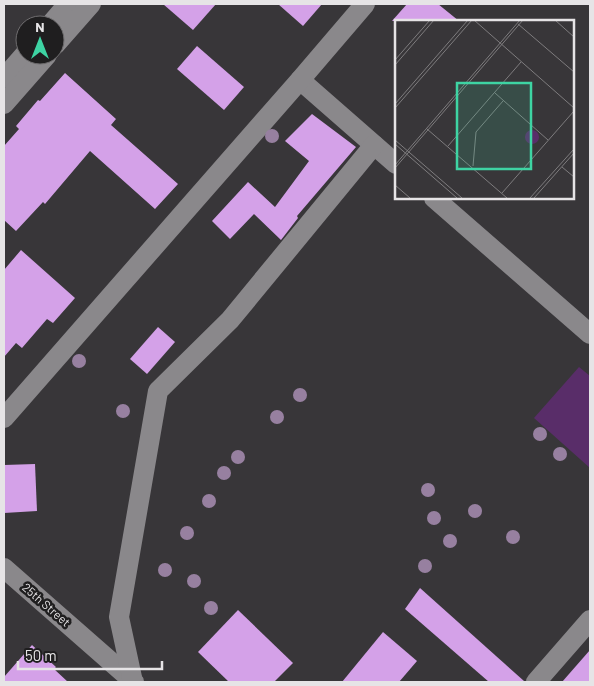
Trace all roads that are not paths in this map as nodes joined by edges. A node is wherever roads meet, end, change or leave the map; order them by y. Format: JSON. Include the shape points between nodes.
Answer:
{"nodes":[{"id":1,"x":68,"y":4,"type":"edge"},
{"id":2,"x":91,"y":4,"type":"edge"},
{"id":3,"x":365,"y":4,"type":"edge"},
{"id":4,"x":59,"y":15,"type":"edge"},
{"id":5,"x":65,"y":34,"type":"edge"},
{"id":6,"x":15,"y":65,"type":"edge"},
{"id":7,"x":37,"y":65,"type":"edge"},
{"id":8,"x":4,"y":78,"type":"edge"},
{"id":9,"x":300,"y":80,"type":"junction"},
{"id":10,"x":4,"y":104,"type":"edge"},
{"id":11,"x":374,"y":145,"type":"junction"},
{"id":12,"x":395,"y":163,"type":"edge"},
{"id":13,"x":435,"y":199,"type":"edge"},
{"id":14,"x":590,"y":334,"type":"edge"},
{"id":15,"x":4,"y":418,"type":"edge"},
{"id":16,"x":4,"y":568,"type":"edge"},
{"id":17,"x":590,"y":620,"type":"edge"},
{"id":18,"x":133,"y":682,"type":"edge"},
{"id":19,"x":536,"y":682,"type":"edge"}],
"edges":[{"from":1,"to":4,"type":"street"},
{"from":2,"to":5,"type":"street"},
{"from":3,"to":9,"type":"street"},
{"from":6,"to":8,"type":"street"},
{"from":7,"to":10,"type":"street"},
{"from":9,"to":11,"type":"street"},
{"from":9,"to":15,"type":"street"},
{"from":11,"to":12,"type":"street"},
{"from":11,"to":18,"type":"street","via":[[230,320],[158,391],[119,617]]},
{"from":13,"to":14,"type":"street"},
{"from":16,"to":18,"type":"street","name":"25th Street"},
{"from":17,"to":19,"type":"street"}]}
